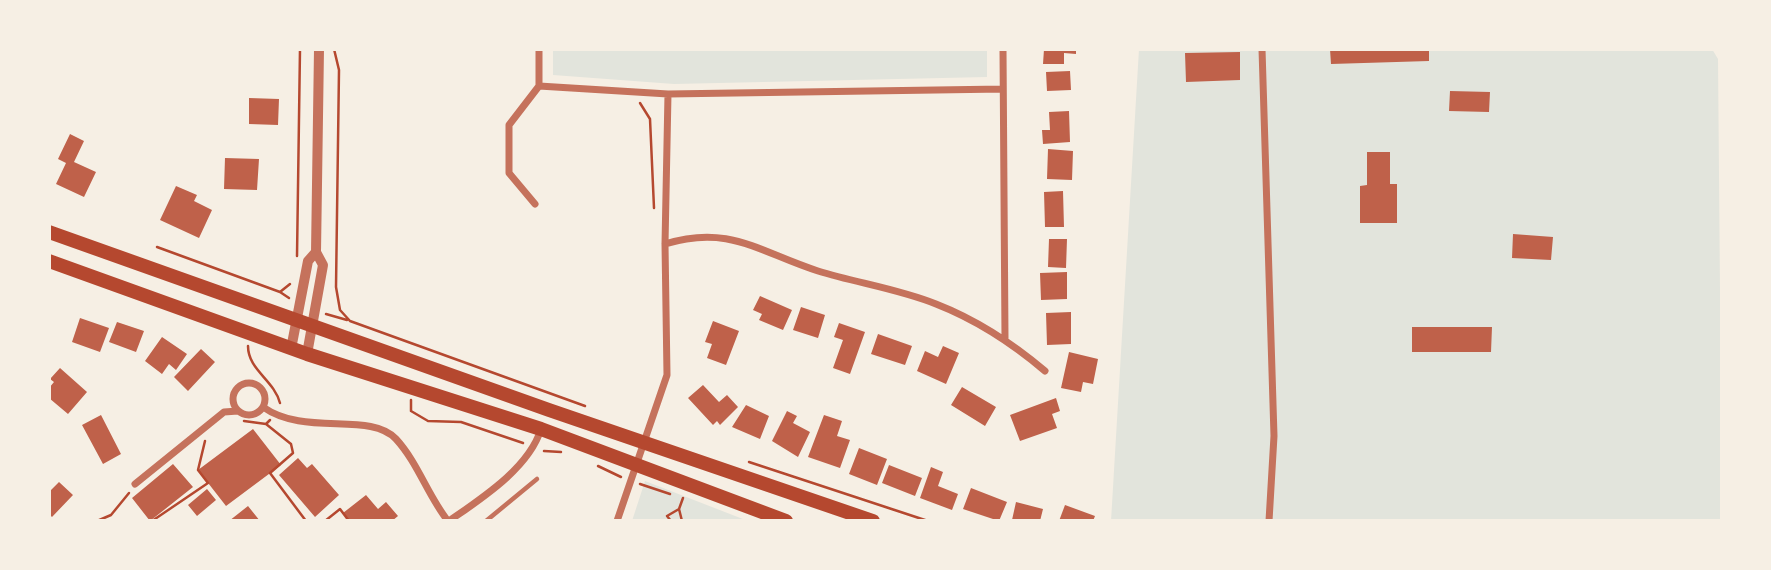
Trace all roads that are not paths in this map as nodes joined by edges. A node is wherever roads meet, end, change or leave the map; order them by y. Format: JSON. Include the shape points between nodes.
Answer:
{"nodes":[{"id":1,"x":318,"y":49,"type":"edge"},
{"id":2,"x":539,"y":49,"type":"edge"},
{"id":3,"x":1003,"y":49,"type":"edge"},
{"id":4,"x":1262,"y":49,"type":"edge"},
{"id":5,"x":539,"y":86,"type":"junction"},
{"id":6,"x":1003,"y":89,"type":"junction"},
{"id":7,"x":668,"y":94,"type":"junction"},
{"id":8,"x":536,"y":204,"type":"dead end"},
{"id":9,"x":49,"y":232,"type":"edge"},
{"id":10,"x":665,"y":244,"type":"junction"},
{"id":11,"x":316,"y":252,"type":"junction"},
{"id":12,"x":49,"y":261,"type":"edge"},
{"id":13,"x":298,"y":319,"type":"junction"},
{"id":14,"x":313,"y":325,"type":"junction"},
{"id":15,"x":1005,"y":338,"type":"junction"},
{"id":16,"x":291,"y":349,"type":"junction"},
{"id":17,"x":307,"y":355,"type":"junction"},
{"id":18,"x":1045,"y":371,"type":"dead end"},
{"id":19,"x":263,"y":407,"type":"junction"},
{"id":20,"x":238,"y":411,"type":"junction"},
{"id":21,"x":541,"y":429,"type":"junction"},
{"id":22,"x":644,"y":444,"type":"junction"},
{"id":23,"x":636,"y":465,"type":"junction"},
{"id":24,"x":537,"y":479,"type":"dead end"},
{"id":25,"x":135,"y":484,"type":"road end"},
{"id":26,"x":449,"y":521,"type":"edge"},
{"id":27,"x":486,"y":521,"type":"edge"},
{"id":28,"x":617,"y":521,"type":"edge"},
{"id":29,"x":786,"y":521,"type":"edge"},
{"id":30,"x":873,"y":521,"type":"edge"},
{"id":31,"x":1269,"y":521,"type":"edge"}],
"edges":[{"from":1,"to":11,"type":"street"},
{"from":2,"to":5,"type":"street"},
{"from":3,"to":6,"type":"street"},
{"from":4,"to":31,"type":"street","via":[[1274,436]]},
{"from":5,"to":7,"type":"street"},
{"from":5,"to":8,"type":"street","via":[[509,125],[509,173]]},
{"from":6,"to":7,"type":"street"},
{"from":6,"to":15,"type":"street"},
{"from":7,"to":10,"type":"street"},
{"from":9,"to":13,"type":"main road"},
{"from":10,"to":15,"type":"street","via":[[685,237],[726,236],[818,271],[936,304]]},
{"from":10,"to":22,"type":"street","via":[[667,375]]},
{"from":11,"to":13,"type":"street","via":[[308,261]]},
{"from":11,"to":14,"type":"street","via":[[323,264]]},
{"from":12,"to":16,"type":"main road"},
{"from":13,"to":14,"type":"main road"},
{"from":13,"to":16,"type":"street"},
{"from":14,"to":17,"type":"street"},
{"from":14,"to":22,"type":"main road"},
{"from":15,"to":18,"type":"street"},
{"from":16,"to":17,"type":"main road"},
{"from":17,"to":21,"type":"main road"},
{"from":19,"to":20,"type":"street","via":[[251,415]]},
{"from":19,"to":20,"type":"street","via":[[262,390],[246,383],[233,394]]},
{"from":19,"to":26,"type":"street","via":[[274,415],[317,425],[369,425],[394,437]]},
{"from":20,"to":25,"type":"street","via":[[224,412]]},
{"from":21,"to":23,"type":"main road"},
{"from":21,"to":26,"type":"street","via":[[535,447],[517,466]]},
{"from":22,"to":23,"type":"street"},
{"from":22,"to":30,"type":"main road"},
{"from":23,"to":28,"type":"street"},
{"from":23,"to":29,"type":"main road"},
{"from":24,"to":27,"type":"lane"}]}
